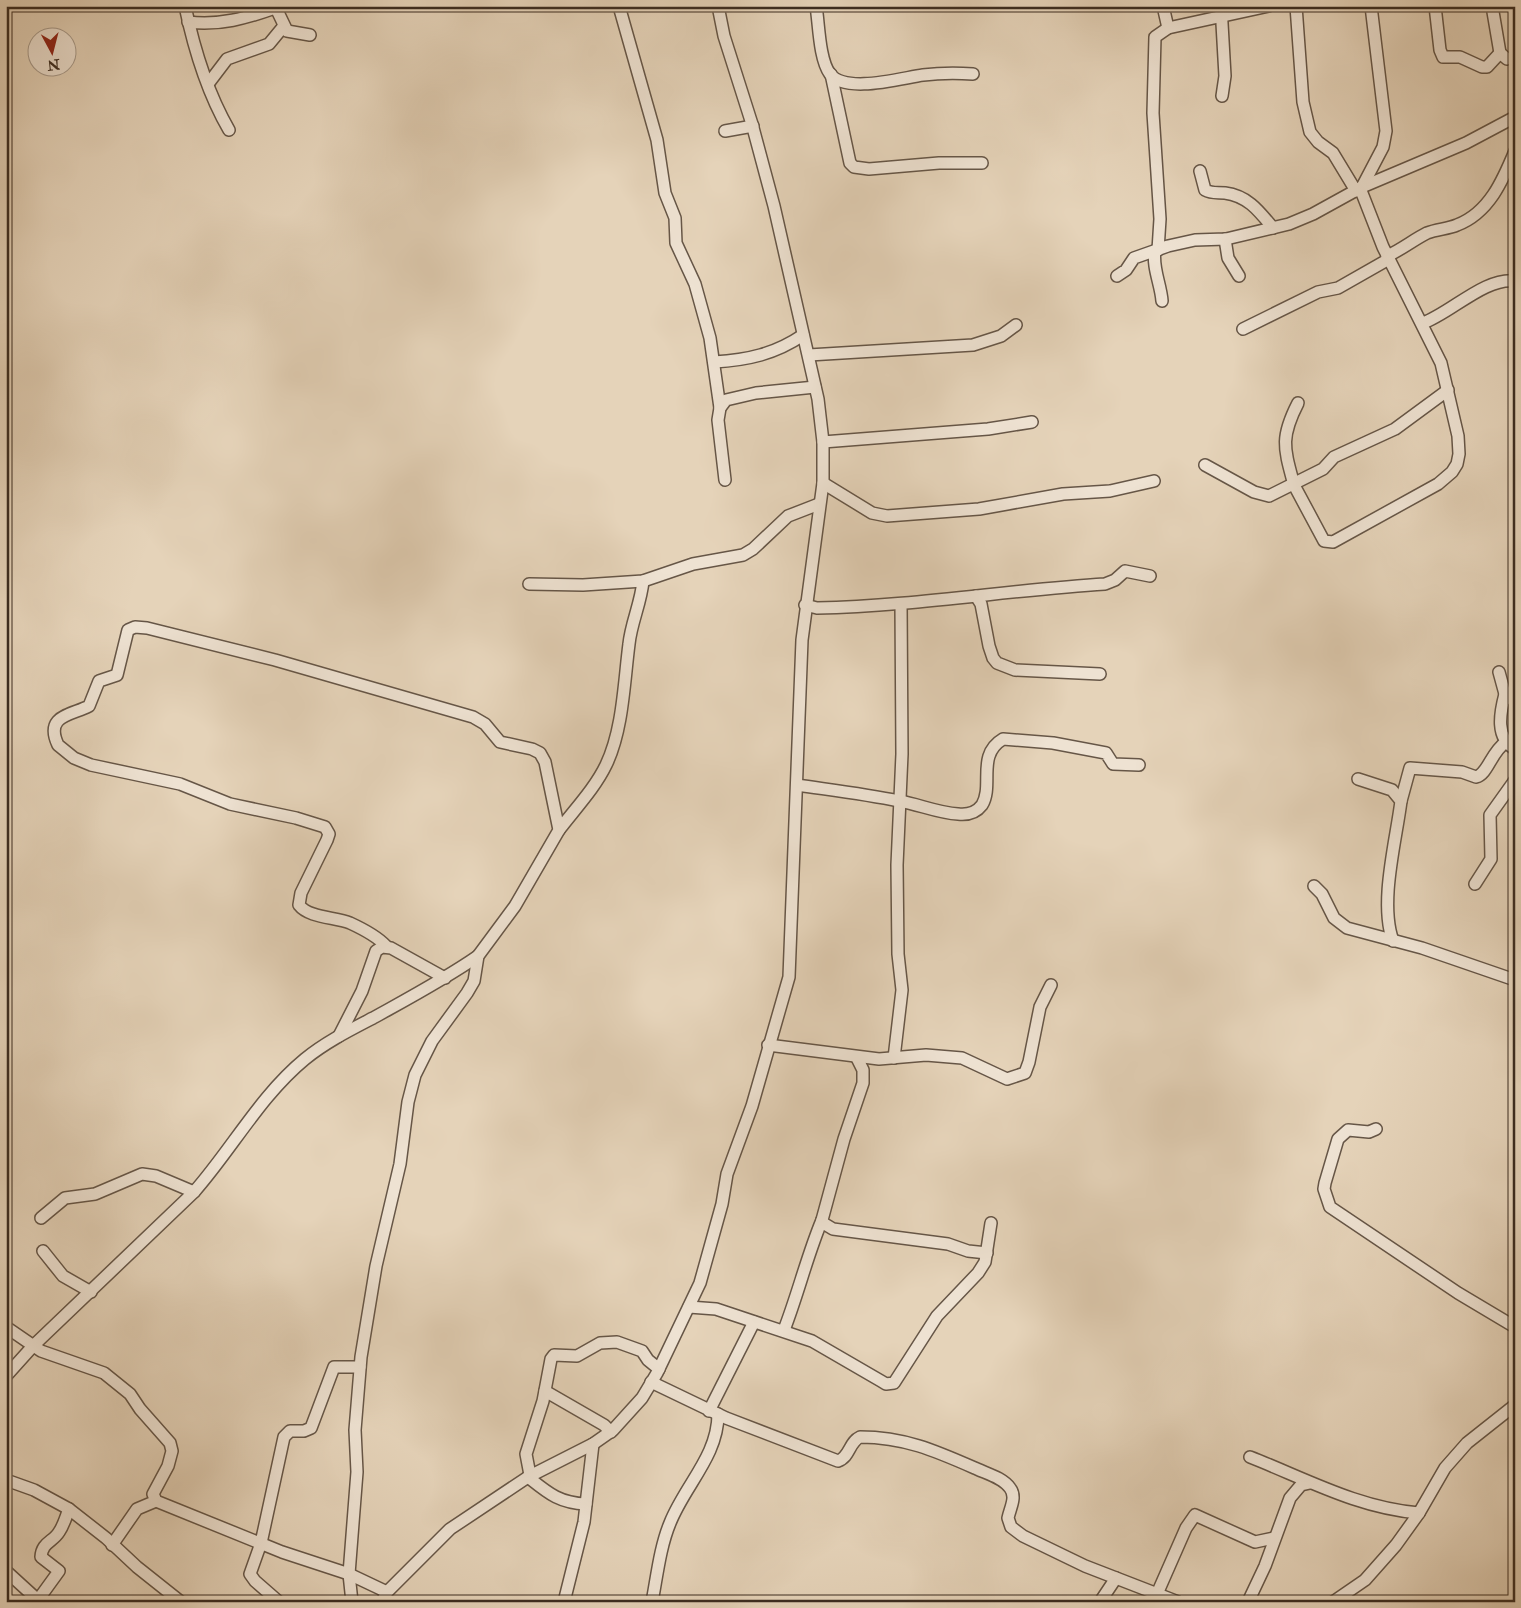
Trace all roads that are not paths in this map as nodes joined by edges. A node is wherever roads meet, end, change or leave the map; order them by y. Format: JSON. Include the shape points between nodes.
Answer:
{"nodes":[{"id":1,"x":185,"y":6,"type":"edge"},
{"id":2,"x":619,"y":6,"type":"edge"},
{"id":3,"x":718,"y":6,"type":"edge"},
{"id":4,"x":816,"y":6,"type":"edge"},
{"id":5,"x":1163,"y":6,"type":"edge"},
{"id":6,"x":1269,"y":6,"type":"edge"},
{"id":7,"x":1296,"y":6,"type":"edge"},
{"id":8,"x":1371,"y":6,"type":"edge"},
{"id":9,"x":1435,"y":6,"type":"edge"},
{"id":10,"x":1492,"y":6,"type":"edge"},
{"id":11,"x":275,"y":7,"type":"edge"},
{"id":12,"x":1221,"y":12,"type":"edge"},
{"id":13,"x":188,"y":22,"type":"junction"},
{"id":14,"x":283,"y":27,"type":"junction"},
{"id":15,"x":1168,"y":28,"type":"junction"},
{"id":16,"x":310,"y":35,"type":"dead end"},
{"id":17,"x":830,"y":74,"type":"junction"},
{"id":18,"x":973,"y":74,"type":"dead end"},
{"id":19,"x":208,"y":84,"type":"junction"},
{"id":20,"x":1222,"y":96,"type":"dead end"},
{"id":21,"x":1515,"y":117,"type":"edge"},
{"id":22,"x":753,"y":126,"type":"junction"},
{"id":23,"x":229,"y":130,"type":"dead end"},
{"id":24,"x":725,"y":131,"type":"dead end"},
{"id":25,"x":1515,"y":151,"type":"edge"},
{"id":26,"x":982,"y":163,"type":"dead end"},
{"id":27,"x":1200,"y":171,"type":"dead end"},
{"id":28,"x":1359,"y":188,"type":"junction"},
{"id":29,"x":1273,"y":228,"type":"junction"},
{"id":30,"x":1224,"y":238,"type":"junction"},
{"id":31,"x":1156,"y":250,"type":"junction"},
{"id":32,"x":1388,"y":258,"type":"junction"},
{"id":33,"x":1118,"y":276,"type":"dead end"},
{"id":34,"x":1239,"y":276,"type":"dead end"},
{"id":35,"x":1515,"y":281,"type":"edge"},
{"id":36,"x":1162,"y":301,"type":"dead end"},
{"id":37,"x":1423,"y":323,"type":"junction"},
{"id":38,"x":1016,"y":325,"type":"dead end"},
{"id":39,"x":1243,"y":330,"type":"dead end"},
{"id":40,"x":803,"y":335,"type":"junction"},
{"id":41,"x":809,"y":355,"type":"junction"},
{"id":42,"x":714,"y":362,"type":"junction"},
{"id":43,"x":816,"y":387,"type":"junction"},
{"id":44,"x":1448,"y":390,"type":"junction"},
{"id":45,"x":1298,"y":403,"type":"dead end"},
{"id":46,"x":720,"y":408,"type":"junction"},
{"id":47,"x":1032,"y":422,"type":"dead end"},
{"id":48,"x":824,"y":442,"type":"junction"},
{"id":49,"x":1205,"y":465,"type":"dead end"},
{"id":50,"x":725,"y":480,"type":"dead end"},
{"id":51,"x":1154,"y":481,"type":"dead end"},
{"id":52,"x":823,"y":483,"type":"junction"},
{"id":53,"x":1294,"y":485,"type":"junction"},
{"id":54,"x":819,"y":504,"type":"junction"},
{"id":55,"x":1150,"y":576,"type":"dead end"},
{"id":56,"x":643,"y":581,"type":"junction"},
{"id":57,"x":529,"y":584,"type":"dead end"},
{"id":58,"x":976,"y":596,"type":"junction"},
{"id":59,"x":901,"y":604,"type":"junction"},
{"id":60,"x":805,"y":605,"type":"junction"},
{"id":61,"x":1499,"y":672,"type":"dead end"},
{"id":62,"x":1100,"y":674,"type":"dead end"},
{"id":63,"x":1505,"y":694,"type":"junction"},
{"id":64,"x":1515,"y":702,"type":"edge"},
{"id":65,"x":1510,"y":746,"type":"edge"},
{"id":66,"x":1139,"y":765,"type":"dead end"},
{"id":67,"x":1358,"y":779,"type":"dead end"},
{"id":68,"x":1515,"y":780,"type":"edge"},
{"id":69,"x":797,"y":785,"type":"junction"},
{"id":70,"x":900,"y":801,"type":"junction"},
{"id":71,"x":1401,"y":801,"type":"junction"},
{"id":72,"x":559,"y":830,"type":"junction"},
{"id":73,"x":1475,"y":884,"type":"dead end"},
{"id":74,"x":1314,"y":886,"type":"dead end"},
{"id":75,"x":1388,"y":923,"type":"junction"},
{"id":76,"x":1373,"y":936,"type":"junction"},
{"id":77,"x":1393,"y":941,"type":"junction"},
{"id":78,"x":386,"y":946,"type":"junction"},
{"id":79,"x":478,"y":956,"type":"junction"},
{"id":80,"x":445,"y":978,"type":"junction"},
{"id":81,"x":1515,"y":980,"type":"edge"},
{"id":82,"x":1051,"y":985,"type":"dead end"},
{"id":83,"x":339,"y":1036,"type":"junction"},
{"id":84,"x":768,"y":1045,"type":"junction"},
{"id":85,"x":857,"y":1058,"type":"junction"},
{"id":86,"x":894,"y":1058,"type":"junction"},
{"id":87,"x":1376,"y":1129,"type":"dead end"},
{"id":88,"x":194,"y":1192,"type":"junction"},
{"id":89,"x":41,"y":1218,"type":"dead end"},
{"id":90,"x":822,"y":1220,"type":"junction"},
{"id":91,"x":991,"y":1223,"type":"dead end"},
{"id":92,"x":833,"y":1228,"type":"junction"},
{"id":93,"x":816,"y":1234,"type":"junction"},
{"id":94,"x":43,"y":1251,"type":"dead end"},
{"id":95,"x":987,"y":1253,"type":"junction"},
{"id":96,"x":91,"y":1292,"type":"junction"},
{"id":97,"x":689,"y":1307,"type":"junction"},
{"id":98,"x":754,"y":1322,"type":"junction"},
{"id":99,"x":1514,"y":1325,"type":"edge"},
{"id":100,"x":6,"y":1327,"type":"edge"},
{"id":101,"x":784,"y":1330,"type":"junction"},
{"id":102,"x":33,"y":1346,"type":"junction"},
{"id":103,"x":360,"y":1367,"type":"junction"},
{"id":104,"x":658,"y":1369,"type":"junction"},
{"id":105,"x":6,"y":1376,"type":"edge"},
{"id":106,"x":651,"y":1382,"type":"junction"},
{"id":107,"x":545,"y":1391,"type":"junction"},
{"id":108,"x":1515,"y":1405,"type":"edge"},
{"id":109,"x":713,"y":1413,"type":"junction"},
{"id":110,"x":611,"y":1432,"type":"junction"},
{"id":111,"x":593,"y":1444,"type":"junction"},
{"id":112,"x":1250,"y":1457,"type":"dead end"},
{"id":113,"x":529,"y":1476,"type":"junction"},
{"id":114,"x":6,"y":1480,"type":"edge"},
{"id":115,"x":1310,"y":1483,"type":"junction"},
{"id":116,"x":156,"y":1501,"type":"junction"},
{"id":117,"x":586,"y":1504,"type":"junction"},
{"id":118,"x":69,"y":1509,"type":"junction"},
{"id":119,"x":1418,"y":1512,"type":"junction"},
{"id":120,"x":1274,"y":1538,"type":"junction"},
{"id":121,"x":261,"y":1543,"type":"junction"},
{"id":122,"x":112,"y":1545,"type":"junction"},
{"id":123,"x":6,"y":1571,"type":"edge"},
{"id":124,"x":350,"y":1574,"type":"junction"},
{"id":125,"x":1116,"y":1578,"type":"junction"},
{"id":126,"x":1157,"y":1594,"type":"junction"},
{"id":127,"x":385,"y":1597,"type":"edge"},
{"id":128,"x":39,"y":1601,"type":"edge"},
{"id":129,"x":181,"y":1602,"type":"edge"},
{"id":130,"x":279,"y":1602,"type":"edge"},
{"id":131,"x":352,"y":1602,"type":"edge"},
{"id":132,"x":564,"y":1602,"type":"edge"},
{"id":133,"x":652,"y":1602,"type":"edge"},
{"id":134,"x":1100,"y":1602,"type":"edge"},
{"id":135,"x":1178,"y":1602,"type":"edge"},
{"id":136,"x":1248,"y":1602,"type":"edge"},
{"id":137,"x":1333,"y":1602,"type":"edge"}],
"edges":[{"from":1,"to":13,"type":"street"},
{"from":2,"to":42,"type":"street","via":[[657,140],[664,194],[675,218],[676,243],[695,284]]},
{"from":3,"to":22,"type":"street","via":[[724,36]]},
{"from":4,"to":17,"type":"street"},
{"from":5,"to":15,"type":"street"},
{"from":6,"to":12,"type":"street"},
{"from":7,"to":28,"type":"street","via":[[1303,102],[1310,132],[1333,153]]},
{"from":8,"to":28,"type":"street","via":[[1386,131],[1383,147]]},
{"from":9,"to":10,"type":"street","via":[[1443,57],[1460,57],[1482,67],[1504,56]]},
{"from":11,"to":13,"type":"street","via":[[238,19]]},
{"from":11,"to":14,"type":"street"},
{"from":12,"to":15,"type":"street"},
{"from":12,"to":20,"type":"street","via":[[1225,76]]},
{"from":13,"to":19,"type":"street"},
{"from":14,"to":16,"type":"street","via":[[292,34]]},
{"from":14,"to":19,"type":"street","via":[[268,44],[227,59]]},
{"from":15,"to":31,"type":"street","via":[[1159,32],[1154,42],[1153,113],[1160,233]]},
{"from":17,"to":18,"type":"street","via":[[838,80],[859,84],[924,75]]},
{"from":17,"to":26,"type":"street","via":[[850,163],[854,167]]},
{"from":19,"to":23,"type":"street"},
{"from":21,"to":28,"type":"street","via":[[1466,143]]},
{"from":22,"to":24,"type":"street"},
{"from":22,"to":40,"type":"street"},
{"from":25,"to":32,"type":"street","via":[[1501,186],[1486,204],[1454,227],[1428,233]]},
{"from":27,"to":29,"type":"street","via":[[1205,190],[1234,195],[1250,202]]},
{"from":28,"to":29,"type":"street","via":[[1313,214]]},
{"from":28,"to":32,"type":"street"},
{"from":29,"to":30,"type":"street"},
{"from":30,"to":31,"type":"street","via":[[1194,240]]},
{"from":30,"to":34,"type":"street","via":[[1228,258]]},
{"from":31,"to":33,"type":"street","via":[[1134,258]]},
{"from":31,"to":36,"type":"street","via":[[1155,264]]},
{"from":32,"to":37,"type":"street"},
{"from":32,"to":39,"type":"street","via":[[1342,285],[1318,292]]},
{"from":35,"to":37,"type":"street","via":[[1492,284]]},
{"from":37,"to":44,"type":"street","via":[[1441,362]]},
{"from":38,"to":41,"type":"street","via":[[989,342],[973,345]]},
{"from":40,"to":41,"type":"street"},
{"from":40,"to":42,"type":"street","via":[[757,357]]},
{"from":41,"to":43,"type":"street"},
{"from":42,"to":46,"type":"street"},
{"from":43,"to":46,"type":"street","via":[[736,396],[726,400]]},
{"from":43,"to":48,"type":"street"},
{"from":44,"to":53,"type":"street","via":[[1395,429],[1334,457],[1323,469]]},
{"from":44,"to":53,"type":"street","via":[[1459,454],[1452,472],[1438,484],[1328,542]]},
{"from":45,"to":53,"type":"street","via":[[1284,437]]},
{"from":46,"to":50,"type":"street","via":[[718,420]]},
{"from":47,"to":48,"type":"street"},
{"from":48,"to":52,"type":"street"},
{"from":49,"to":53,"type":"street","via":[[1269,496]]},
{"from":51,"to":52,"type":"street","via":[[1110,491],[1063,494],[979,509],[887,516],[872,513]]},
{"from":52,"to":54,"type":"street"},
{"from":54,"to":56,"type":"street","via":[[788,516],[754,549],[743,555],[693,564]]},
{"from":54,"to":60,"type":"street"},
{"from":55,"to":58,"type":"street","via":[[1125,571],[1105,584]]},
{"from":56,"to":57,"type":"street"},
{"from":56,"to":72,"type":"street","via":[[641,601],[629,642],[627,676],[613,750],[598,778]]},
{"from":58,"to":59,"type":"street"},
{"from":58,"to":62,"type":"street","via":[[982,604],[988,646],[997,663],[1015,670]]},
{"from":59,"to":60,"type":"street","via":[[817,608]]},
{"from":59,"to":70,"type":"street"},
{"from":60,"to":69,"type":"street"},
{"from":61,"to":63,"type":"street"},
{"from":63,"to":64,"type":"street"},
{"from":63,"to":65,"type":"street","via":[[1501,728]]},
{"from":65,"to":71,"type":"street","via":[[1492,755],[1484,773],[1476,777],[1462,772],[1410,768]]},
{"from":66,"to":70,"type":"street","via":[[1113,764],[1106,753],[1083,748],[1003,739],[994,744],[987,766],[983,801],[972,813],[949,813]]},
{"from":67,"to":71,"type":"street","via":[[1392,790]]},
{"from":68,"to":73,"type":"street","via":[[1490,815],[1491,859]]},
{"from":69,"to":70,"type":"street"},
{"from":69,"to":84,"type":"street","via":[[791,966]]},
{"from":70,"to":86,"type":"street","via":[[898,932],[902,998]]},
{"from":71,"to":75,"type":"street","via":[[1394,843]]},
{"from":72,"to":78,"type":"street","via":[[543,757],[535,750],[500,742],[485,724],[473,717],[246,652],[147,628],[128,630],[117,675],[99,681],[89,706],[66,714],[58,722],[58,745],[74,758],[91,765],[155,777],[230,804],[325,827],[327,840],[301,893],[299,905],[308,912],[349,923]]},
{"from":72,"to":79,"type":"street","via":[[514,906]]},
{"from":74,"to":76,"type":"street","via":[[1322,894],[1334,918],[1347,928]]},
{"from":75,"to":76,"type":"street"},
{"from":75,"to":77,"type":"street"},
{"from":76,"to":77,"type":"street"},
{"from":77,"to":81,"type":"street"},
{"from":78,"to":80,"type":"street"},
{"from":78,"to":83,"type":"street","via":[[378,948],[372,957],[362,991]]},
{"from":79,"to":80,"type":"street"},
{"from":79,"to":103,"type":"street","via":[[474,981],[432,1041],[413,1084],[400,1164],[376,1266]]},
{"from":80,"to":83,"type":"street"},
{"from":82,"to":86,"type":"street","via":[[1040,1007],[1025,1073],[1015,1078],[1007,1079],[962,1058],[939,1055]]},
{"from":83,"to":88,"type":"street","via":[[304,1060],[262,1104]]},
{"from":84,"to":85,"type":"street"},
{"from":84,"to":97,"type":"street","via":[[752,1106],[727,1174],[706,1261]]},
{"from":85,"to":86,"type":"street"},
{"from":85,"to":90,"type":"street","via":[[863,1070],[863,1083]]},
{"from":87,"to":99,"type":"street","via":[[1369,1132],[1348,1130],[1338,1139],[1324,1189],[1330,1207],[1458,1293]]},
{"from":88,"to":89,"type":"street","via":[[156,1176],[142,1174],[94,1194],[65,1198]]},
{"from":88,"to":96,"type":"street"},
{"from":90,"to":92,"type":"street"},
{"from":90,"to":93,"type":"street"},
{"from":91,"to":95,"type":"street"},
{"from":92,"to":93,"type":"street"},
{"from":92,"to":95,"type":"street","via":[[948,1244]]},
{"from":93,"to":101,"type":"street"},
{"from":94,"to":96,"type":"street","via":[[63,1276]]},
{"from":95,"to":101,"type":"street","via":[[971,1283],[937,1316],[894,1383],[886,1384],[828,1348]]},
{"from":96,"to":102,"type":"street"},
{"from":97,"to":98,"type":"street","via":[[716,1309]]},
{"from":97,"to":104,"type":"street"},
{"from":98,"to":101,"type":"street"},
{"from":98,"to":109,"type":"street"},
{"from":100,"to":102,"type":"street"},
{"from":102,"to":105,"type":"street"},
{"from":102,"to":116,"type":"street","via":[[104,1373],[130,1394],[165,1436],[172,1456],[153,1494]]},
{"from":103,"to":121,"type":"street","via":[[334,1367],[311,1428],[286,1433]]},
{"from":103,"to":124,"type":"street","via":[[355,1430],[356,1503]]},
{"from":104,"to":106,"type":"street"},
{"from":104,"to":107,"type":"street","via":[[636,1347],[617,1342],[600,1343],[577,1356],[554,1355]]},
{"from":106,"to":109,"type":"street"},
{"from":106,"to":110,"type":"street","via":[[642,1398]]},
{"from":107,"to":110,"type":"street"},
{"from":107,"to":113,"type":"street","via":[[526,1454]]},
{"from":108,"to":119,"type":"street","via":[[1462,1449],[1445,1468]]},
{"from":109,"to":125,"type":"street","via":[[838,1461],[846,1456],[855,1439],[860,1437],[906,1441],[940,1452],[1003,1481],[1011,1489],[1013,1499],[1008,1518],[1015,1531]]},
{"from":109,"to":133,"type":"street","via":[[717,1433],[670,1522]]},
{"from":110,"to":111,"type":"street"},
{"from":111,"to":113,"type":"street"},
{"from":111,"to":117,"type":"street"},
{"from":112,"to":115,"type":"street"},
{"from":113,"to":117,"type":"street","via":[[554,1497],[570,1504]]},
{"from":113,"to":127,"type":"street","via":[[450,1529]]},
{"from":114,"to":118,"type":"street","via":[[34,1490]]},
{"from":115,"to":119,"type":"street","via":[[1373,1506]]},
{"from":115,"to":120,"type":"street","via":[[1301,1485],[1290,1498]]},
{"from":116,"to":121,"type":"street"},
{"from":116,"to":122,"type":"street","via":[[137,1510]]},
{"from":117,"to":132,"type":"street"},
{"from":118,"to":122,"type":"street"},
{"from":118,"to":128,"type":"street","via":[[58,1533],[47,1542],[42,1552],[41,1557],[59,1573]]},
{"from":119,"to":137,"type":"street","via":[[1365,1580]]},
{"from":120,"to":126,"type":"street","via":[[1255,1542],[1195,1515]]},
{"from":120,"to":136,"type":"street"},
{"from":121,"to":124,"type":"street"},
{"from":121,"to":130,"type":"street","via":[[250,1574]]},
{"from":122,"to":129,"type":"street"},
{"from":123,"to":128,"type":"street"},
{"from":124,"to":127,"type":"street"},
{"from":124,"to":131,"type":"street"},
{"from":125,"to":126,"type":"street"},
{"from":125,"to":134,"type":"street"},
{"from":126,"to":135,"type":"street"}]}
